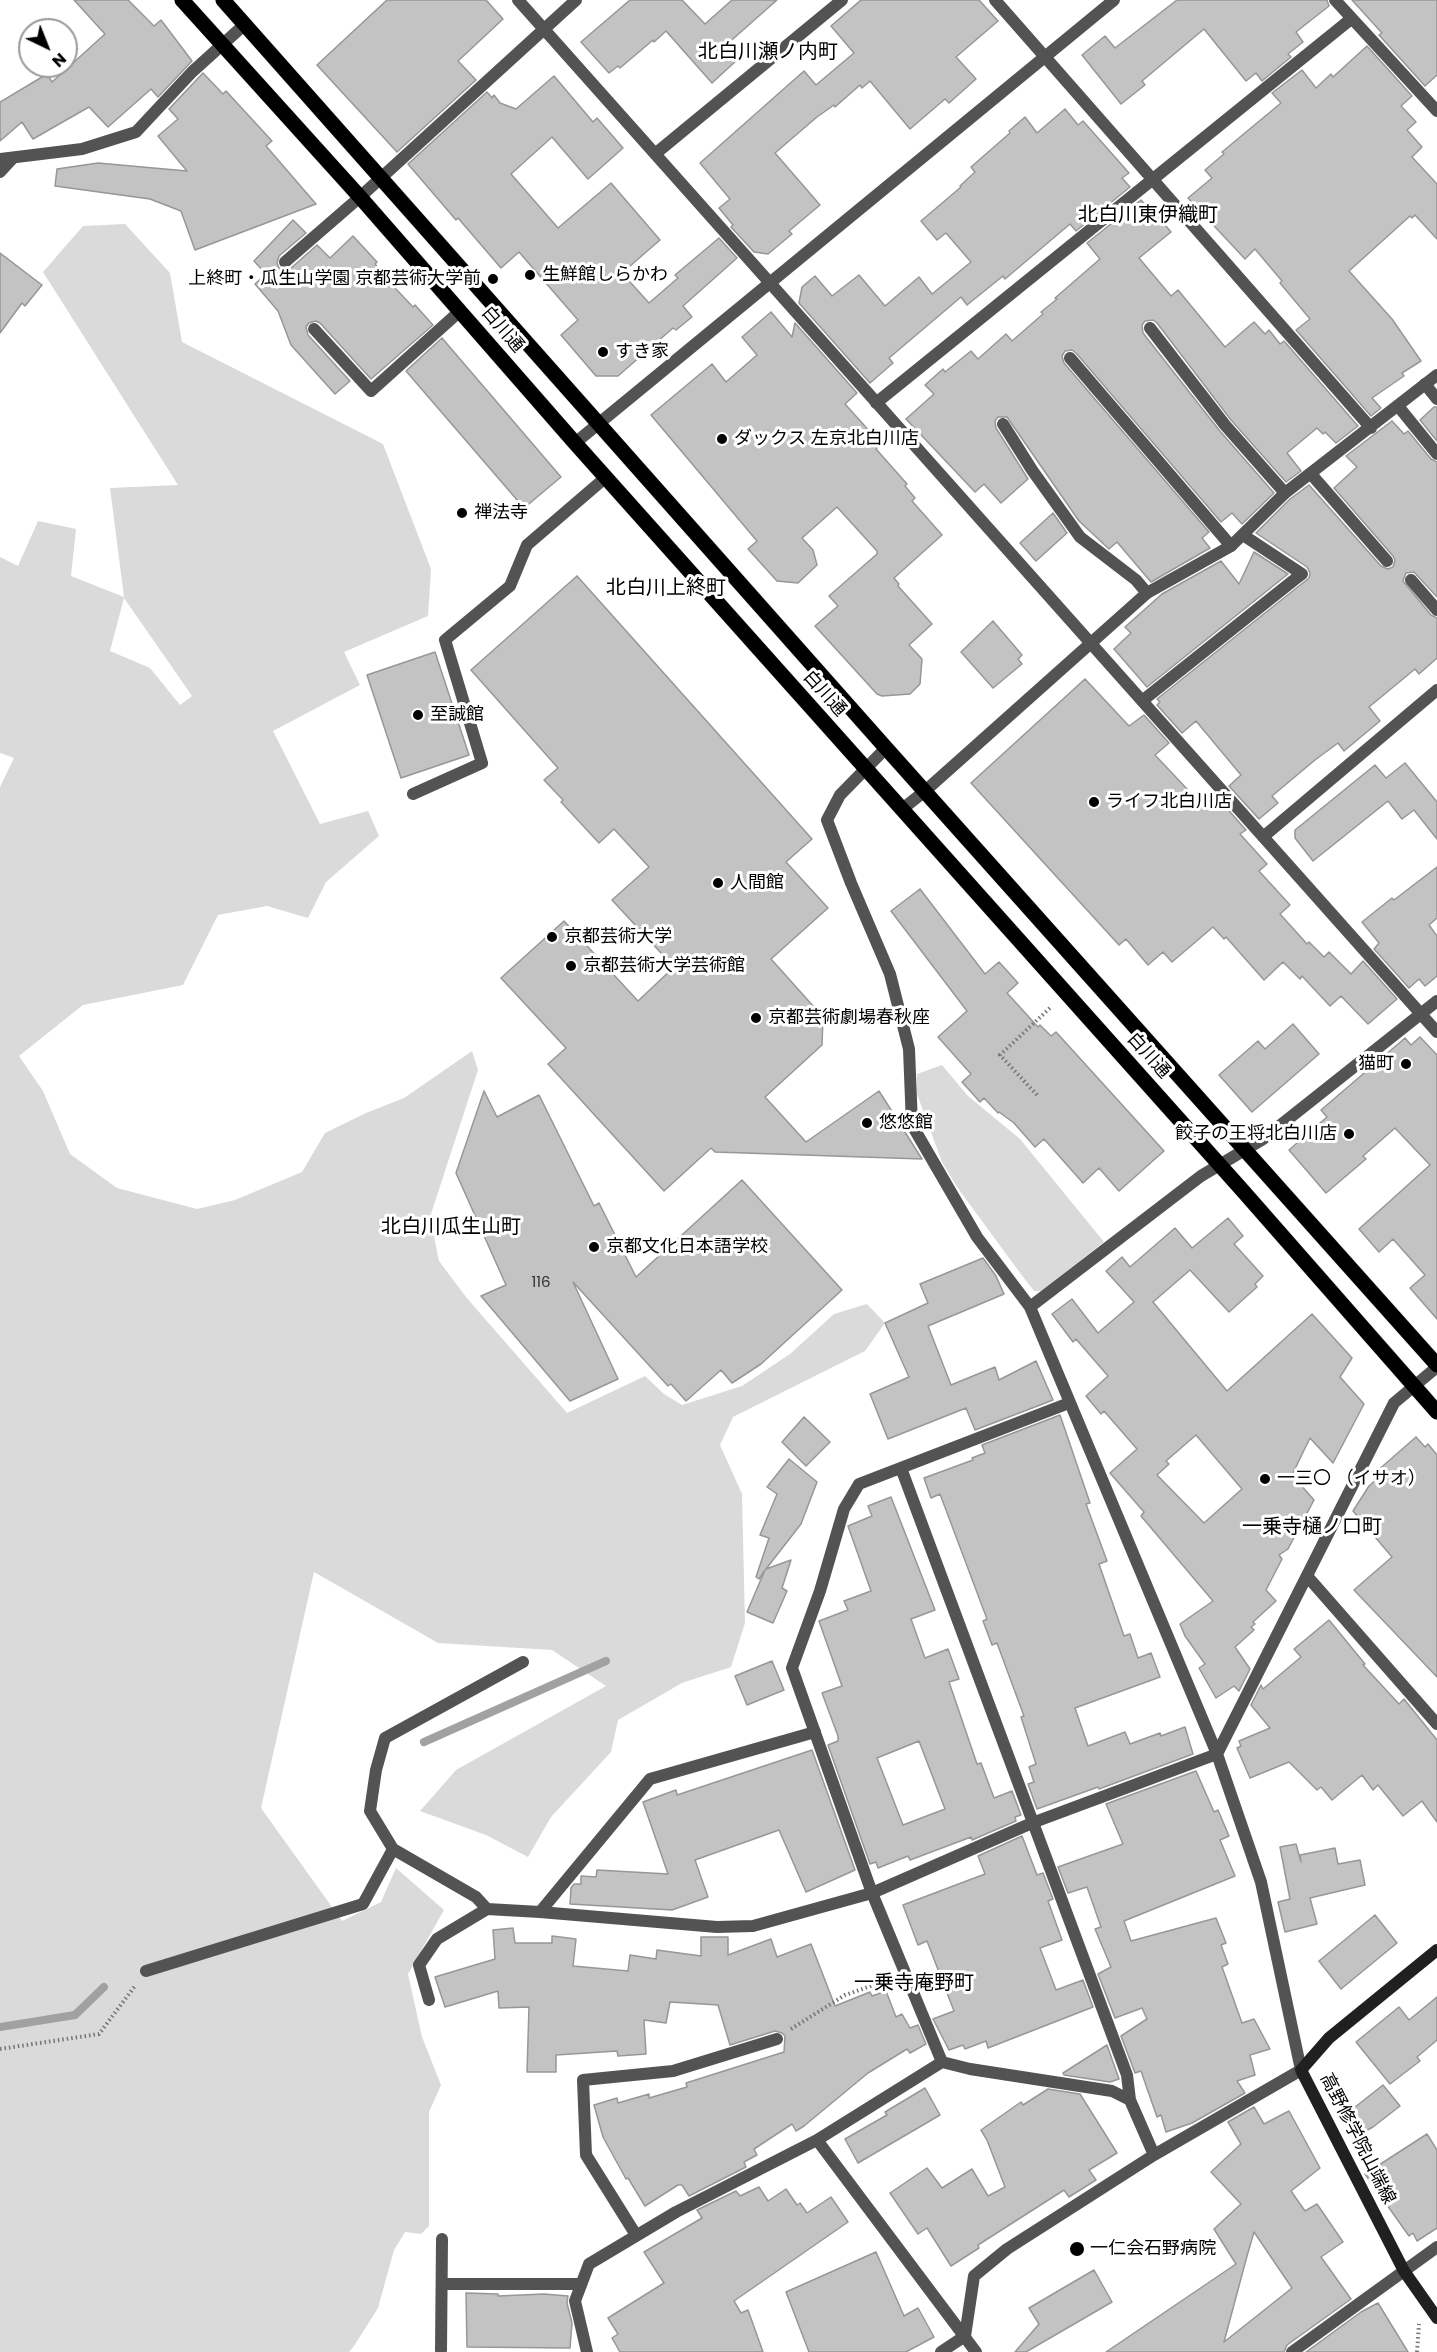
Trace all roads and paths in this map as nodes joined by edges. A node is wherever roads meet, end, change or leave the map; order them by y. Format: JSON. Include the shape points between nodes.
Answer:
{"nodes":[{"id":1,"x":182,"y":0,"type":"edge"},
{"id":2,"x":222,"y":0,"type":"edge"},
{"id":3,"x":518,"y":0,"type":"edge"},
{"id":4,"x":576,"y":0,"type":"edge"},
{"id":5,"x":842,"y":0,"type":"edge"},
{"id":6,"x":995,"y":0,"type":"edge"},
{"id":7,"x":1114,"y":0,"type":"edge"},
{"id":8,"x":1335,"y":0,"type":"edge"},
{"id":9,"x":1351,"y":19,"type":"junction"},
{"id":10,"x":244,"y":24,"type":"junction"},
{"id":11,"x":543,"y":28,"type":"junction"},
{"id":12,"x":222,"y":44,"type":"junction"},
{"id":13,"x":1045,"y":56,"type":"junction"},
{"id":14,"x":1437,"y":111,"type":"edge"},
{"id":15,"x":655,"y":154,"type":"junction"},
{"id":16,"x":13,"y":158,"type":"junction"},
{"id":17,"x":0,"y":159,"type":"edge"},
{"id":18,"x":0,"y":172,"type":"edge"},
{"id":19,"x":380,"y":179,"type":"junction"},
{"id":20,"x":1153,"y":181,"type":"junction"},
{"id":21,"x":360,"y":197,"type":"junction"},
{"id":22,"x":285,"y":262,"type":"dead end"},
{"id":23,"x":770,"y":283,"type":"junction"},
{"id":24,"x":460,"y":311,"type":"junction"},
{"id":25,"x":1150,"y":328,"type":"dead end"},
{"id":26,"x":314,"y":329,"type":"dead end"},
{"id":27,"x":1070,"y":358,"type":"dead end"},
{"id":28,"x":1437,"y":375,"type":"edge"},
{"id":29,"x":1425,"y":384,"type":"junction"},
{"id":30,"x":1437,"y":399,"type":"edge"},
{"id":31,"x":876,"y":403,"type":"junction"},
{"id":32,"x":1398,"y":406,"type":"junction"},
{"id":33,"x":599,"y":424,"type":"junction"},
{"id":34,"x":1003,"y":424,"type":"dead end"},
{"id":35,"x":1371,"y":428,"type":"junction"},
{"id":36,"x":575,"y":444,"type":"junction"},
{"id":37,"x":1437,"y":454,"type":"edge"},
{"id":38,"x":1311,"y":474,"type":"junction"},
{"id":39,"x":605,"y":478,"type":"junction"},
{"id":40,"x":1285,"y":493,"type":"junction"},
{"id":41,"x":1243,"y":535,"type":"junction"},
{"id":42,"x":1231,"y":546,"type":"junction"},
{"id":43,"x":1387,"y":561,"type":"dead end"},
{"id":44,"x":1411,"y":580,"type":"dead end"},
{"id":45,"x":1147,"y":592,"type":"junction"},
{"id":46,"x":1437,"y":610,"type":"edge"},
{"id":47,"x":1091,"y":644,"type":"junction"},
{"id":48,"x":1437,"y":690,"type":"edge"},
{"id":49,"x":1142,"y":701,"type":"junction"},
{"id":50,"x":886,"y":748,"type":"junction"},
{"id":51,"x":864,"y":768,"type":"junction"},
{"id":52,"x":925,"y":791,"type":"junction"},
{"id":53,"x":413,"y":794,"type":"dead end"},
{"id":54,"x":901,"y":810,"type":"junction"},
{"id":55,"x":1263,"y":837,"type":"junction"},
{"id":56,"x":1065,"y":993,"type":"junction"},
{"id":57,"x":1437,"y":1001,"type":"edge"},
{"id":58,"x":1421,"y":1014,"type":"junction"},
{"id":59,"x":1437,"y":1032,"type":"edge"},
{"id":60,"x":1037,"y":1095,"type":"dead end"},
{"id":61,"x":1245,"y":1150,"type":"junction"},
{"id":62,"x":1220,"y":1165,"type":"junction"},
{"id":63,"x":1030,"y":1307,"type":"junction"},
{"id":64,"x":1437,"y":1366,"type":"edge"},
{"id":65,"x":1413,"y":1387,"type":"junction"},
{"id":66,"x":1068,"y":1403,"type":"junction"},
{"id":67,"x":1437,"y":1412,"type":"edge"},
{"id":68,"x":901,"y":1467,"type":"junction"},
{"id":69,"x":1307,"y":1576,"type":"junction"},
{"id":70,"x":524,"y":1662,"type":"dead end"},
{"id":71,"x":1437,"y":1724,"type":"edge"},
{"id":72,"x":815,"y":1732,"type":"junction"},
{"id":73,"x":1217,"y":1754,"type":"junction"},
{"id":74,"x":1032,"y":1823,"type":"junction"},
{"id":75,"x":393,"y":1849,"type":"junction"},
{"id":76,"x":872,"y":1893,"type":"junction"},
{"id":77,"x":487,"y":1909,"type":"junction"},
{"id":78,"x":540,"y":1911,"type":"junction"},
{"id":79,"x":1437,"y":1950,"type":"edge"},
{"id":80,"x":146,"y":1971,"type":"joint"},
{"id":81,"x":906,"y":1974,"type":"junction"},
{"id":82,"x":429,"y":2000,"type":"dead end"},
{"id":83,"x":777,"y":2039,"type":"joint"},
{"id":84,"x":0,"y":2049,"type":"edge"},
{"id":85,"x":942,"y":2062,"type":"junction"},
{"id":86,"x":1301,"y":2070,"type":"junction"},
{"id":87,"x":1130,"y":2100,"type":"junction"},
{"id":88,"x":817,"y":2140,"type":"junction"},
{"id":89,"x":1154,"y":2154,"type":"junction"},
{"id":90,"x":636,"y":2235,"type":"junction"},
{"id":91,"x":442,"y":2239,"type":"dead end"},
{"id":92,"x":1437,"y":2247,"type":"edge"},
{"id":93,"x":1404,"y":2271,"type":"junction"},
{"id":94,"x":442,"y":2284,"type":"junction"},
{"id":95,"x":581,"y":2284,"type":"junction"},
{"id":96,"x":1437,"y":2318,"type":"edge"},
{"id":97,"x":965,"y":2336,"type":"junction"},
{"id":98,"x":441,"y":2349,"type":"dead end"},
{"id":99,"x":1291,"y":2351,"type":"edge"},
{"id":100,"x":587,"y":2352,"type":"edge"},
{"id":101,"x":941,"y":2352,"type":"edge"},
{"id":102,"x":976,"y":2352,"type":"edge"}],
"edges":[{"from":1,"to":12,"type":"main road","name":"白川通"},
{"from":2,"to":10,"type":"main road","name":"白川通"},
{"from":3,"to":11,"type":"street"},
{"from":4,"to":11,"type":"street"},
{"from":5,"to":15,"type":"street"},
{"from":6,"to":13,"type":"street"},
{"from":7,"to":13,"type":"street"},
{"from":8,"to":9,"type":"street"},
{"from":9,"to":14,"type":"street"},
{"from":9,"to":20,"type":"street"},
{"from":10,"to":12,"type":"street"},
{"from":10,"to":19,"type":"main road","name":"白川通"},
{"from":11,"to":15,"type":"street"},
{"from":11,"to":19,"type":"street"},
{"from":12,"to":16,"type":"street","via":[[136,132],[82,149]]},
{"from":12,"to":21,"type":"main road","name":"白川通"},
{"from":13,"to":20,"type":"street"},
{"from":13,"to":23,"type":"street"},
{"from":15,"to":23,"type":"street"},
{"from":16,"to":17,"type":"street"},
{"from":16,"to":18,"type":"street"},
{"from":19,"to":21,"type":"street"},
{"from":19,"to":33,"type":"main road","name":"白川通"},
{"from":20,"to":31,"type":"street"},
{"from":20,"to":35,"type":"street"},
{"from":21,"to":22,"type":"street"},
{"from":21,"to":24,"type":"main road","name":"白川通"},
{"from":23,"to":31,"type":"street"},
{"from":23,"to":33,"type":"street"},
{"from":24,"to":26,"type":"street","via":[[371,391]]},
{"from":24,"to":36,"type":"main road","name":"白川通"},
{"from":25,"to":40,"type":"street","via":[[1225,425]]},
{"from":27,"to":42,"type":"street"},
{"from":28,"to":29,"type":"street"},
{"from":29,"to":30,"type":"street"},
{"from":29,"to":32,"type":"street"},
{"from":31,"to":47,"type":"street"},
{"from":32,"to":35,"type":"street"},
{"from":32,"to":37,"type":"street"},
{"from":33,"to":36,"type":"street"},
{"from":33,"to":50,"type":"main road","name":"白川通"},
{"from":34,"to":45,"type":"street","via":[[1080,537]]},
{"from":35,"to":38,"type":"street"},
{"from":36,"to":39,"type":"main road","name":"白川通"},
{"from":38,"to":40,"type":"street"},
{"from":38,"to":43,"type":"street"},
{"from":39,"to":51,"type":"main road","name":"白川通"},
{"from":39,"to":53,"type":"street","via":[[527,545],[510,586],[445,640],[482,763]]},
{"from":40,"to":41,"type":"street"},
{"from":41,"to":42,"type":"street"},
{"from":41,"to":49,"type":"street","via":[[1302,574]]},
{"from":42,"to":45,"type":"street"},
{"from":44,"to":46,"type":"street"},
{"from":45,"to":47,"type":"street"},
{"from":47,"to":49,"type":"street"},
{"from":47,"to":52,"type":"street"},
{"from":48,"to":55,"type":"street"},
{"from":49,"to":55,"type":"street"},
{"from":50,"to":51,"type":"street"},
{"from":50,"to":52,"type":"main road","name":"白川通"},
{"from":51,"to":54,"type":"main road","name":"白川通"},
{"from":51,"to":63,"type":"street","via":[[840,795],[827,819],[890,974],[909,1049],[912,1125],[977,1237]]},
{"from":52,"to":54,"type":"street"},
{"from":52,"to":61,"type":"main road","name":"白川通"},
{"from":54,"to":56,"type":"main road","name":"白川通"},
{"from":55,"to":58,"type":"street"},
{"from":56,"to":60,"type":"path","via":[[1000,1054]]},
{"from":56,"to":62,"type":"main road","name":"白川通"},
{"from":57,"to":58,"type":"street"},
{"from":58,"to":59,"type":"street"},
{"from":58,"to":61,"type":"street"},
{"from":61,"to":62,"type":"street"},
{"from":61,"to":64,"type":"main road","name":"白川通"},
{"from":62,"to":63,"type":"street"},
{"from":62,"to":65,"type":"main road","name":"白川通"},
{"from":63,"to":66,"type":"street"},
{"from":64,"to":65,"type":"street"},
{"from":65,"to":67,"type":"main road","name":"白川通"},
{"from":65,"to":69,"type":"street","via":[[1394,1403]]},
{"from":66,"to":68,"type":"street"},
{"from":66,"to":73,"type":"street"},
{"from":68,"to":72,"type":"street","via":[[859,1484],[844,1509],[792,1668]]},
{"from":68,"to":74,"type":"street"},
{"from":69,"to":71,"type":"street"},
{"from":69,"to":73,"type":"street"},
{"from":70,"to":75,"type":"street","via":[[385,1738],[370,1811]]},
{"from":72,"to":76,"type":"street"},
{"from":72,"to":78,"type":"street","via":[[650,1779]]},
{"from":73,"to":74,"type":"street"},
{"from":73,"to":86,"type":"street","via":[[1261,1882]]},
{"from":74,"to":76,"type":"street"},
{"from":74,"to":87,"type":"street","via":[[1127,2075]]},
{"from":75,"to":77,"type":"street","via":[[476,1897]]},
{"from":75,"to":80,"type":"street","via":[[363,1904]]},
{"from":76,"to":78,"type":"street","via":[[753,1926],[717,1927]]},
{"from":76,"to":81,"type":"street"},
{"from":77,"to":78,"type":"street"},
{"from":77,"to":82,"type":"street","via":[[437,1940],[419,1965]]},
{"from":79,"to":86,"type":"main road","name":"高野修学院山端線","via":[[1329,2037]]},
{"from":80,"to":84,"type":"path","via":[[99,2034]]},
{"from":81,"to":83,"type":"path","via":[[845,1995]]},
{"from":81,"to":85,"type":"street"},
{"from":83,"to":90,"type":"street","via":[[673,2071],[583,2080],[586,2155]]},
{"from":85,"to":87,"type":"street","via":[[1112,2091]]},
{"from":85,"to":88,"type":"street"},
{"from":86,"to":89,"type":"street"},
{"from":86,"to":93,"type":"main road","name":"高野修学院山端線"},
{"from":87,"to":89,"type":"street"},
{"from":88,"to":90,"type":"street"},
{"from":88,"to":97,"type":"street"},
{"from":89,"to":97,"type":"street","via":[[1007,2249],[974,2276]]},
{"from":90,"to":95,"type":"street","via":[[589,2264]]},
{"from":91,"to":94,"type":"street"},
{"from":92,"to":93,"type":"street"},
{"from":93,"to":96,"type":"main road","name":"高野修学院山端線"},
{"from":93,"to":99,"type":"street"},
{"from":94,"to":95,"type":"street"},
{"from":94,"to":98,"type":"street"},
{"from":95,"to":100,"type":"street","via":[[575,2301]]},
{"from":97,"to":101,"type":"street"},
{"from":97,"to":102,"type":"street"}]}
